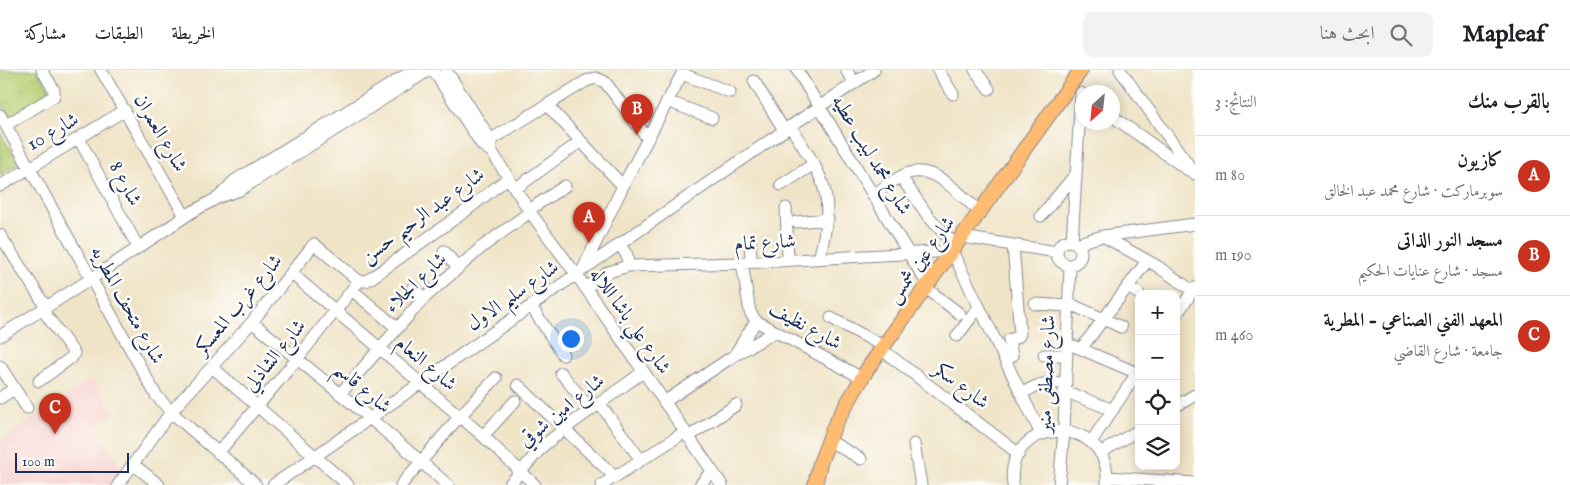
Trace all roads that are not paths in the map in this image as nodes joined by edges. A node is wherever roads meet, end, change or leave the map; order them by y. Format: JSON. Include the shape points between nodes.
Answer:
{"nodes":[{"id":1,"x":42,"y":70,"type":"edge"},
{"id":2,"x":101,"y":70,"type":"edge"},
{"id":3,"x":414,"y":70,"type":"edge"},
{"id":4,"x":431,"y":70,"type":"edge"},
{"id":5,"x":446,"y":70,"type":"edge"},
{"id":6,"x":797,"y":70,"type":"edge"},
{"id":7,"x":846,"y":70,"type":"edge"},
{"id":8,"x":874,"y":70,"type":"edge"},
{"id":9,"x":938,"y":70,"type":"edge"},
{"id":10,"x":975,"y":70,"type":"edge"},
{"id":11,"x":1082,"y":70,"type":"edge"},
{"id":12,"x":1120,"y":70,"type":"edge"},
{"id":13,"x":683,"y":72,"type":"edge"},
{"id":14,"x":754,"y":81,"type":"dead end"},
{"id":15,"x":854,"y":83,"type":"junction"},
{"id":16,"x":1079,"y":85,"type":"edge"},
{"id":17,"x":989,"y":89,"type":"dead end"},
{"id":18,"x":730,"y":92,"type":"dead end"},
{"id":19,"x":953,"y":94,"type":"dead end"},
{"id":20,"x":1075,"y":95,"type":"edge"},
{"id":21,"x":667,"y":101,"type":"junction"},
{"id":22,"x":462,"y":105,"type":"junction"},
{"id":23,"x":547,"y":105,"type":"junction"},
{"id":24,"x":820,"y":106,"type":"junction"},
{"id":25,"x":125,"y":110,"type":"junction"},
{"id":26,"x":0,"y":115,"type":"edge"},
{"id":27,"x":712,"y":118,"type":"dead end"},
{"id":28,"x":1120,"y":122,"type":"edge"},
{"id":29,"x":6,"y":126,"type":"junction"},
{"id":30,"x":787,"y":128,"type":"junction"},
{"id":31,"x":1077,"y":130,"type":"edge"},
{"id":32,"x":79,"y":139,"type":"junction"},
{"id":33,"x":648,"y":139,"type":"junction"},
{"id":34,"x":581,"y":142,"type":"junction"},
{"id":35,"x":487,"y":143,"type":"junction"},
{"id":36,"x":814,"y":164,"type":"junction"},
{"id":37,"x":29,"y":168,"type":"junction"},
{"id":38,"x":1075,"y":175,"type":"junction"},
{"id":39,"x":1195,"y":175,"type":"edge"},
{"id":40,"x":901,"y":177,"type":"junction"},
{"id":41,"x":508,"y":178,"type":"junction"},
{"id":42,"x":781,"y":185,"type":"dead end"},
{"id":43,"x":0,"y":186,"type":"edge"},
{"id":44,"x":565,"y":186,"type":"dead end"},
{"id":45,"x":623,"y":186,"type":"junction"},
{"id":46,"x":515,"y":189,"type":"junction"},
{"id":47,"x":873,"y":195,"type":"junction"},
{"id":48,"x":219,"y":197,"type":"junction"},
{"id":49,"x":786,"y":208,"type":"dead end"},
{"id":50,"x":530,"y":211,"type":"junction"},
{"id":51,"x":980,"y":212,"type":"junction"},
{"id":52,"x":185,"y":216,"type":"junction"},
{"id":53,"x":1041,"y":216,"type":"dead end"},
{"id":54,"x":828,"y":218,"type":"junction"},
{"id":55,"x":796,"y":222,"type":"dead end"},
{"id":56,"x":1195,"y":224,"type":"edge"},
{"id":57,"x":0,"y":235,"type":"edge"},
{"id":58,"x":1103,"y":236,"type":"junction"},
{"id":59,"x":750,"y":240,"type":"dead end"},
{"id":60,"x":619,"y":244,"type":"junction"},
{"id":61,"x":1075,"y":244,"type":"junction"},
{"id":62,"x":957,"y":245,"type":"junction"},
{"id":63,"x":1013,"y":245,"type":"junction"},
{"id":64,"x":138,"y":247,"type":"junction"},
{"id":65,"x":444,"y":251,"type":"dead end"},
{"id":66,"x":1057,"y":252,"type":"junction"},
{"id":67,"x":908,"y":253,"type":"junction"},
{"id":68,"x":820,"y":259,"type":"junction"},
{"id":69,"x":788,"y":260,"type":"junction"},
{"id":70,"x":1147,"y":261,"type":"junction"},
{"id":71,"x":747,"y":263,"type":"junction"},
{"id":72,"x":1070,"y":265,"type":"junction"},
{"id":73,"x":628,"y":266,"type":"junction"},
{"id":74,"x":458,"y":268,"type":"junction"},
{"id":75,"x":580,"y":271,"type":"junction"},
{"id":76,"x":291,"y":273,"type":"junction"},
{"id":77,"x":91,"y":279,"type":"junction"},
{"id":78,"x":356,"y":286,"type":"junction"},
{"id":79,"x":927,"y":286,"type":"junction"},
{"id":80,"x":413,"y":287,"type":"dead end"},
{"id":81,"x":1128,"y":287,"type":"junction"},
{"id":82,"x":585,"y":288,"type":"junction"},
{"id":83,"x":1194,"y":289,"type":"edge"},
{"id":84,"x":1135,"y":291,"type":"edge"},
{"id":85,"x":424,"y":298,"type":"junction"},
{"id":86,"x":1035,"y":304,"type":"dead end"},
{"id":87,"x":1068,"y":305,"type":"junction"},
{"id":88,"x":531,"y":306,"type":"junction"},
{"id":89,"x":979,"y":307,"type":"junction"},
{"id":90,"x":44,"y":308,"type":"junction"},
{"id":91,"x":1180,"y":309,"type":"edge"},
{"id":92,"x":335,"y":311,"type":"junction"},
{"id":93,"x":960,"y":314,"type":"dead end"},
{"id":94,"x":831,"y":318,"type":"dead end"},
{"id":95,"x":1103,"y":319,"type":"junction"},
{"id":96,"x":756,"y":321,"type":"junction"},
{"id":97,"x":252,"y":322,"type":"junction"},
{"id":98,"x":1121,"y":327,"type":"dead end"},
{"id":99,"x":397,"y":328,"type":"junction"},
{"id":100,"x":775,"y":332,"type":"junction"},
{"id":101,"x":0,"y":335,"type":"edge"},
{"id":102,"x":957,"y":336,"type":"dead end"},
{"id":103,"x":882,"y":347,"type":"junction"},
{"id":104,"x":379,"y":348,"type":"junction"},
{"id":105,"x":1067,"y":349,"type":"junction"},
{"id":106,"x":1080,"y":349,"type":"junction"},
{"id":107,"x":562,"y":355,"type":"dead end"},
{"id":108,"x":735,"y":355,"type":"junction"},
{"id":109,"x":1044,"y":356,"type":"dead end"},
{"id":110,"x":297,"y":359,"type":"junction"},
{"id":111,"x":1005,"y":360,"type":"junction"},
{"id":112,"x":0,"y":366,"type":"edge"},
{"id":113,"x":212,"y":367,"type":"junction"},
{"id":114,"x":643,"y":372,"type":"junction"},
{"id":115,"x":561,"y":373,"type":"dead end"},
{"id":116,"x":1135,"y":376,"type":"edge"},
{"id":117,"x":496,"y":378,"type":"dead end"},
{"id":118,"x":862,"y":378,"type":"junction"},
{"id":119,"x":1135,"y":380,"type":"edge"},
{"id":120,"x":38,"y":381,"type":"dead end"},
{"id":121,"x":420,"y":384,"type":"junction"},
{"id":122,"x":518,"y":385,"type":"dead end"},
{"id":123,"x":1065,"y":387,"type":"junction"},
{"id":124,"x":14,"y":389,"type":"junction"},
{"id":125,"x":340,"y":394,"type":"junction"},
{"id":126,"x":1022,"y":394,"type":"junction"},
{"id":127,"x":1195,"y":395,"type":"edge"},
{"id":128,"x":0,"y":398,"type":"edge"},
{"id":129,"x":515,"y":401,"type":"dead end"},
{"id":130,"x":664,"y":402,"type":"junction"},
{"id":131,"x":1180,"y":404,"type":"edge"},
{"id":132,"x":736,"y":405,"type":"dead end"},
{"id":133,"x":594,"y":406,"type":"junction"},
{"id":134,"x":257,"y":407,"type":"junction"},
{"id":135,"x":27,"y":408,"type":"dead end"},
{"id":136,"x":1113,"y":410,"type":"junction"},
{"id":137,"x":171,"y":412,"type":"junction"},
{"id":138,"x":460,"y":416,"type":"junction"},
{"id":139,"x":371,"y":419,"type":"junction"},
{"id":140,"x":564,"y":429,"type":"junction"},
{"id":141,"x":1064,"y":431,"type":"junction"},
{"id":142,"x":1135,"y":432,"type":"edge"},
{"id":143,"x":686,"y":434,"type":"junction"},
{"id":144,"x":1041,"y":434,"type":"junction"},
{"id":145,"x":483,"y":436,"type":"junction"},
{"id":146,"x":828,"y":440,"type":"junction"},
{"id":147,"x":1091,"y":442,"type":"junction"},
{"id":148,"x":914,"y":444,"type":"dead end"},
{"id":149,"x":218,"y":453,"type":"junction"},
{"id":150,"x":1100,"y":453,"type":"junction"},
{"id":151,"x":1019,"y":454,"type":"junction"},
{"id":152,"x":315,"y":456,"type":"junction"},
{"id":153,"x":861,"y":459,"type":"dead end"},
{"id":154,"x":641,"y":460,"type":"junction"},
{"id":155,"x":420,"y":462,"type":"junction"},
{"id":156,"x":133,"y":464,"type":"junction"},
{"id":157,"x":521,"y":471,"type":"junction"},
{"id":158,"x":711,"y":472,"type":"junction"},
{"id":159,"x":615,"y":477,"type":"junction"},
{"id":160,"x":1107,"y":481,"type":"edge"},
{"id":161,"x":1195,"y":483,"type":"edge"},
{"id":162,"x":118,"y":485,"type":"edge"},
{"id":163,"x":158,"y":485,"type":"edge"},
{"id":164,"x":256,"y":485,"type":"edge"},
{"id":165,"x":273,"y":485,"type":"edge"},
{"id":166,"x":348,"y":485,"type":"edge"},
{"id":167,"x":401,"y":485,"type":"edge"},
{"id":168,"x":448,"y":485,"type":"edge"},
{"id":169,"x":509,"y":485,"type":"edge"},
{"id":170,"x":535,"y":485,"type":"edge"},
{"id":171,"x":602,"y":485,"type":"edge"},
{"id":172,"x":700,"y":485,"type":"edge"},
{"id":173,"x":722,"y":485,"type":"edge"},
{"id":174,"x":815,"y":485,"type":"edge"},
{"id":175,"x":922,"y":485,"type":"edge"},
{"id":176,"x":1013,"y":485,"type":"edge"},
{"id":177,"x":1059,"y":485,"type":"edge"}],
"edges":[{"from":1,"to":29,"type":"street","via":[[54,90],[54,96]]},
{"from":2,"to":25,"type":"street","name":"شارع العمران"},
{"from":3,"to":48,"type":"street","name":"شارع علي باشا اللاله","via":[[234,181]]},
{"from":4,"to":22,"type":"street","name":"شارع علي باشا اللاله"},
{"from":4,"to":48,"type":"street","name":"شارع علي باشا اللاله","via":[[240,190]]},
{"from":5,"to":22,"type":"street","name":"شارع علي باشا اللاله"},
{"from":6,"to":24,"type":"street","name":"شارع محمد لبيب عطيه"},
{"from":7,"to":15,"type":"street"},
{"from":8,"to":15,"type":"street","name":"شارع سليم الاول"},
{"from":9,"to":19,"type":"street"},
{"from":10,"to":17,"type":"street"},
{"from":11,"to":16,"type":"main road","name":"شارع عين شمس"},
{"from":12,"to":39,"type":"street"},
{"from":13,"to":18,"type":"street"},
{"from":13,"to":21,"type":"street"},
{"from":14,"to":30,"type":"street"},
{"from":15,"to":24,"type":"street","name":"شارع سليم الاول"},
{"from":20,"to":51,"type":"main road","name":"شارع عين شمس"},
{"from":21,"to":27,"type":"street"},
{"from":21,"to":33,"type":"street"},
{"from":22,"to":35,"type":"street","name":"شارع علي باشا اللاله"},
{"from":23,"to":33,"type":"street","via":[[586,81],[600,79]]},
{"from":23,"to":34,"type":"street"},
{"from":23,"to":35,"type":"street"},
{"from":24,"to":30,"type":"street","name":"شارع سليم الاول"},
{"from":24,"to":47,"type":"street","name":"شارع محمد لبيب عطيه"},
{"from":25,"to":32,"type":"street","name":"شارع 10"},
{"from":25,"to":52,"type":"street","name":"شارع العمران"},
{"from":26,"to":29,"type":"street","name":"شارع متحف المطريه"},
{"from":28,"to":39,"type":"street"},
{"from":29,"to":37,"type":"street","name":"شارع متحف المطريه"},
{"from":30,"to":36,"type":"street"},
{"from":30,"to":60,"type":"street","name":"شارع سليم الاول"},
{"from":31,"to":38,"type":"street"},
{"from":32,"to":37,"type":"street","name":"شارع 10"},
{"from":32,"to":64,"type":"street","name":"شارع 8"},
{"from":33,"to":45,"type":"street"},
{"from":34,"to":45,"type":"street"},
{"from":34,"to":46,"type":"street"},
{"from":35,"to":41,"type":"street","name":"شارع علي باشا اللاله"},
{"from":36,"to":42,"type":"street"},
{"from":36,"to":54,"type":"street","via":[[825,188]]},
{"from":37,"to":43,"type":"street","name":"شارع 10"},
{"from":37,"to":77,"type":"street","name":"شارع متحف المطريه"},
{"from":38,"to":53,"type":"street"},
{"from":38,"to":61,"type":"street"},
{"from":40,"to":47,"type":"street"},
{"from":40,"to":51,"type":"street","via":[[919,172],[938,176]]},
{"from":40,"to":62,"type":"street","via":[[928,216]]},
{"from":41,"to":46,"type":"street","name":"شارع علي باشا اللاله"},
{"from":41,"to":78,"type":"street","name":"شارع عبد الرحيم حسن"},
{"from":44,"to":50,"type":"street","name":"شارع الجلاء"},
{"from":45,"to":75,"type":"street"},
{"from":46,"to":50,"type":"street","name":"شارع علي باشا اللاله"},
{"from":47,"to":67,"type":"street","name":"شارع محمد لبيب عطيه"},
{"from":48,"to":52,"type":"street","name":"شارع علي باشا اللاله"},
{"from":49,"to":69,"type":"street"},
{"from":50,"to":74,"type":"street","name":"شارع الجلاء"},
{"from":50,"to":75,"type":"street","name":"شارع علي باشا اللاله"},
{"from":51,"to":62,"type":"main road","name":"شارع عين شمس"},
{"from":52,"to":64,"type":"street","name":"شارع علي باشا اللاله"},
{"from":54,"to":55,"type":"street"},
{"from":54,"to":68,"type":"street"},
{"from":56,"to":58,"type":"street"},
{"from":57,"to":90,"type":"street"},
{"from":58,"to":61,"type":"street"},
{"from":58,"to":70,"type":"street"},
{"from":59,"to":71,"type":"street","name":"شارع نظيف"},
{"from":60,"to":73,"type":"street","via":[[627,255]]},
{"from":60,"to":75,"type":"street","name":"شارع سليم الاول"},
{"from":61,"to":66,"type":"street","via":[[1062,244]]},
{"from":61,"to":72,"type":"street","via":[[1081,252],[1079,259]]},
{"from":62,"to":63,"type":"street","name":"شارع تمام"},
{"from":62,"to":67,"type":"street","name":"شارع تمام"},
{"from":62,"to":79,"type":"main road","name":"شارع عين شمس"},
{"from":62,"to":89,"type":"street"},
{"from":63,"to":66,"type":"street","name":"شارع تمام"},
{"from":63,"to":111,"type":"street","via":[[1020,334],[1009,340],[1012,356]]},
{"from":64,"to":77,"type":"street","name":"شارع علي باشا اللاله"},
{"from":65,"to":74,"type":"street"},
{"from":66,"to":72,"type":"street","via":[[1060,261]]},
{"from":67,"to":68,"type":"street","name":"شارع تمام"},
{"from":67,"to":79,"type":"street","name":"شارع محمد لبيب عطيه"},
{"from":68,"to":69,"type":"street","name":"شارع تمام"},
{"from":69,"to":71,"type":"street","name":"شارع تمام"},
{"from":70,"to":81,"type":"street"},
{"from":70,"to":83,"type":"street"},
{"from":71,"to":73,"type":"street","name":"شارع تمام"},
{"from":71,"to":96,"type":"street","name":"شارع نظيف","via":[[750,312]]},
{"from":72,"to":87,"type":"street","name":"شارع مصطفى منير"},
{"from":73,"to":82,"type":"street","name":"شارع تمام","via":[[609,272]]},
{"from":74,"to":85,"type":"street","name":"شارع الجلاء"},
{"from":75,"to":82,"type":"street","name":"شارع علي باشا اللاله"},
{"from":75,"to":88,"type":"street","name":"شارع سليم الاول"},
{"from":76,"to":78,"type":"street","name":"شارع غرب المعسكر","via":[[314,244]]},
{"from":76,"to":92,"type":"street","name":"شارع النعام"},
{"from":76,"to":97,"type":"street","name":"شارع غرب المعسكر"},
{"from":77,"to":90,"type":"street","name":"شارع علي باشا اللاله"},
{"from":77,"to":137,"type":"street","name":"شارع متحف المطريه","via":[[153,390]]},
{"from":78,"to":92,"type":"street","name":"شارع الشاذلي"},
{"from":78,"to":99,"type":"street"},
{"from":79,"to":93,"type":"street"},
{"from":79,"to":103,"type":"main road","name":"شارع عين شمس"},
{"from":80,"to":85,"type":"street"},
{"from":81,"to":84,"type":"street"},
{"from":81,"to":95,"type":"street"},
{"from":82,"to":114,"type":"street","name":"شارع علي باشا اللاله"},
{"from":83,"to":91,"type":"street"},
{"from":85,"to":99,"type":"street","name":"شارع الجلاء"},
{"from":86,"to":87,"type":"street"},
{"from":87,"to":95,"type":"street"},
{"from":87,"to":105,"type":"street","name":"شارع مصطفى منير"},
{"from":88,"to":107,"type":"street"},
{"from":88,"to":121,"type":"street","name":"شارع سليم الاول"},
{"from":89,"to":102,"type":"street"},
{"from":89,"to":111,"type":"street"},
{"from":90,"to":101,"type":"street","name":"شارع علي باشا اللاله"},
{"from":90,"to":120,"type":"street","via":[[74,353]]},
{"from":92,"to":104,"type":"street","name":"شارع النعام"},
{"from":92,"to":110,"type":"street","name":"شارع الشاذلي"},
{"from":94,"to":103,"type":"street","name":"شارع سكر"},
{"from":95,"to":98,"type":"street"},
{"from":95,"to":106,"type":"street"},
{"from":96,"to":100,"type":"street","name":"شارع نظيف"},
{"from":96,"to":108,"type":"street"},
{"from":97,"to":110,"type":"street","name":"شارع قاسم"},
{"from":97,"to":113,"type":"street","name":"شارع غرب المعسكر"},
{"from":99,"to":104,"type":"street","name":"شارع الجلاء"},
{"from":100,"to":108,"type":"street"},
{"from":100,"to":118,"type":"street","name":"شارع نظيف"},
{"from":103,"to":118,"type":"main road","name":"شارع عين شمس"},
{"from":103,"to":151,"type":"street","name":"شارع سكر"},
{"from":104,"to":121,"type":"street","name":"شارع النعام"},
{"from":104,"to":125,"type":"street","name":"شارع الجلاء"},
{"from":105,"to":106,"type":"street"},
{"from":105,"to":109,"type":"street"},
{"from":105,"to":123,"type":"street","name":"شارع مصطفى منير"},
{"from":106,"to":116,"type":"street"},
{"from":108,"to":130,"type":"street"},
{"from":110,"to":125,"type":"street","name":"شارع قاسم"},
{"from":110,"to":134,"type":"street","name":"شارع الشاذلي"},
{"from":111,"to":126,"type":"street"},
{"from":112,"to":124,"type":"street"},
{"from":113,"to":134,"type":"street"},
{"from":113,"to":137,"type":"street","name":"شارع غرب المعسكر"},
{"from":114,"to":130,"type":"street","name":"شارع علي باشا اللاله"},
{"from":114,"to":133,"type":"street","name":"شارع امين شوقي"},
{"from":115,"to":133,"type":"street"},
{"from":117,"to":138,"type":"street"},
{"from":118,"to":146,"type":"main road","name":"شارع عين شمس"},
{"from":119,"to":136,"type":"street"},
{"from":121,"to":138,"type":"street","name":"شارع النعام"},
{"from":121,"to":139,"type":"street","name":"شارع سليم الاول"},
{"from":122,"to":140,"type":"street"},
{"from":123,"to":126,"type":"street","via":[[1053,382],[1042,383]]},
{"from":123,"to":136,"type":"street"},
{"from":123,"to":141,"type":"street","name":"شارع مصطفى منير"},
{"from":124,"to":128,"type":"street"},
{"from":124,"to":135,"type":"street"},
{"from":125,"to":139,"type":"street","name":"شارع قاسم"},
{"from":126,"to":144,"type":"street"},
{"from":127,"to":131,"type":"street"},
{"from":129,"to":145,"type":"street"},
{"from":130,"to":143,"type":"street","name":"شارع علي باشا اللاله"},
{"from":132,"to":143,"type":"street"},
{"from":133,"to":140,"type":"street","name":"شارع امين شوقي"},
{"from":133,"to":154,"type":"street"},
{"from":134,"to":149,"type":"street","name":"شارع الشاذلي"},
{"from":134,"to":152,"type":"street"},
{"from":136,"to":147,"type":"street"},
{"from":137,"to":149,"type":"street","name":"شارع متحف المطريه"},
{"from":137,"to":156,"type":"street","name":"شارع غرب المعسكر"},
{"from":138,"to":145,"type":"street","name":"شارع النعام"},
{"from":138,"to":155,"type":"street"},
{"from":139,"to":152,"type":"street","name":"شارع سليم الاول"},
{"from":139,"to":155,"type":"street","name":"شارع قاسم"},
{"from":140,"to":157,"type":"street","name":"شارع امين شوقي","via":[[543,446]]},
{"from":140,"to":159,"type":"street"},
{"from":141,"to":144,"type":"street"},
{"from":141,"to":147,"type":"street","via":[[1078,434]]},
{"from":141,"to":177,"type":"street","name":"شارع مصطفى منير"},
{"from":142,"to":150,"type":"street"},
{"from":143,"to":154,"type":"street"},
{"from":143,"to":158,"type":"street","name":"شارع علي باشا اللاله"},
{"from":144,"to":151,"type":"street"},
{"from":145,"to":157,"type":"street","name":"شارع النعام"},
{"from":146,"to":153,"type":"street"},
{"from":146,"to":174,"type":"main road","name":"شارع عين شمس"},
{"from":147,"to":150,"type":"street"},
{"from":148,"to":175,"type":"street"},
{"from":149,"to":164,"type":"street","name":"شارع متحف المطريه"},
{"from":150,"to":160,"type":"street","via":[[1106,465]]},
{"from":151,"to":176,"type":"street","via":[[1014,466]]},
{"from":152,"to":165,"type":"street","name":"شارع سليم الاول"},
{"from":152,"to":166,"type":"street"},
{"from":154,"to":159,"type":"street"},
{"from":155,"to":167,"type":"street"},
{"from":155,"to":168,"type":"street","name":"شارع قاسم"},
{"from":156,"to":162,"type":"street","name":"شارع غرب المعسكر"},
{"from":156,"to":163,"type":"street"},
{"from":157,"to":169,"type":"street","name":"شارع امين شوقي"},
{"from":157,"to":170,"type":"street","name":"شارع النعام"},
{"from":158,"to":172,"type":"street"},
{"from":158,"to":173,"type":"street","name":"شارع علي باشا اللاله"},
{"from":159,"to":171,"type":"street"},
{"from":160,"to":161,"type":"street"}]}
